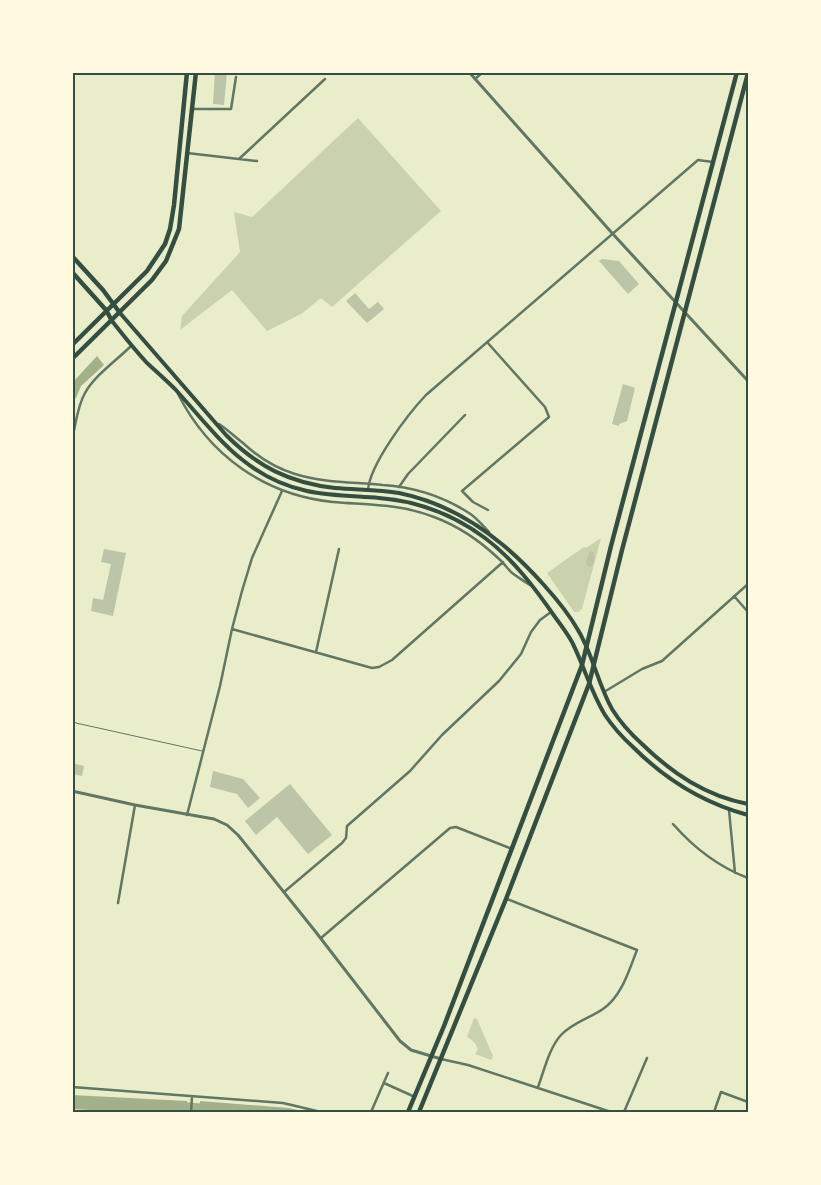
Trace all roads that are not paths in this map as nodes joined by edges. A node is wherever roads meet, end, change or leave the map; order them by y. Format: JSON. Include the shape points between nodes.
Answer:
{"nodes":[{"id":1,"x":187,"y":72,"type":"edge"},
{"id":2,"x":196,"y":72,"type":"edge"},
{"id":3,"x":469,"y":72,"type":"edge"},
{"id":4,"x":483,"y":72,"type":"edge"},
{"id":5,"x":737,"y":72,"type":"edge"},
{"id":6,"x":748,"y":73,"type":"edge"},
{"id":7,"x":236,"y":77,"type":"dead end"},
{"id":8,"x":325,"y":78,"type":"dead end"},
{"id":9,"x":476,"y":79,"type":"junction"},
{"id":10,"x":192,"y":109,"type":"junction"},
{"id":11,"x":187,"y":153,"type":"junction"},
{"id":12,"x":239,"y":159,"type":"junction"},
{"id":13,"x":257,"y":161,"type":"dead end"},
{"id":14,"x":713,"y":162,"type":"junction"},
{"id":15,"x":612,"y":233,"type":"junction"},
{"id":16,"x":72,"y":256,"type":"edge"},
{"id":17,"x":72,"y":272,"type":"edge"},
{"id":18,"x":676,"y":302,"type":"junction"},
{"id":19,"x":112,"y":304,"type":"junction"},
{"id":20,"x":106,"y":310,"type":"junction"},
{"id":21,"x":686,"y":312,"type":"junction"},
{"id":22,"x":120,"y":313,"type":"junction"},
{"id":23,"x":112,"y":321,"type":"junction"},
{"id":24,"x":487,"y":342,"type":"junction"},
{"id":25,"x":72,"y":344,"type":"edge"},
{"id":26,"x":132,"y":346,"type":"junction"},
{"id":27,"x":72,"y":359,"type":"edge"},
{"id":28,"x":748,"y":381,"type":"edge"},
{"id":29,"x":176,"y":390,"type":"junction"},
{"id":30,"x":465,"y":415,"type":"dead end"},
{"id":31,"x":212,"y":421,"type":"junction"},
{"id":32,"x":72,"y":439,"type":"edge"},
{"id":33,"x":368,"y":484,"type":"junction"},
{"id":34,"x":399,"y":487,"type":"junction"},
{"id":35,"x":368,"y":490,"type":"junction"},
{"id":36,"x":282,"y":491,"type":"junction"},
{"id":37,"x":488,"y":510,"type":"dead end"},
{"id":38,"x":495,"y":538,"type":"junction"},
{"id":39,"x":339,"y":549,"type":"dead end"},
{"id":40,"x":503,"y":562,"type":"junction"},
{"id":41,"x":748,"y":584,"type":"edge"},
{"id":42,"x":534,"y":588,"type":"junction"},
{"id":43,"x":734,"y":596,"type":"junction"},
{"id":44,"x":551,"y":612,"type":"junction"},
{"id":45,"x":748,"y":612,"type":"edge"},
{"id":46,"x":232,"y":629,"type":"junction"},
{"id":47,"x":586,"y":647,"type":"junction"},
{"id":48,"x":316,"y":652,"type":"junction"},
{"id":49,"x":582,"y":665,"type":"junction"},
{"id":50,"x":594,"y":665,"type":"junction"},
{"id":51,"x":589,"y":684,"type":"junction"},
{"id":52,"x":604,"y":692,"type":"junction"},
{"id":53,"x":72,"y":720,"type":"edge"},
{"id":54,"x":203,"y":752,"type":"junction"},
{"id":55,"x":72,"y":791,"type":"edge"},
{"id":56,"x":748,"y":804,"type":"edge"},
{"id":57,"x":135,"y":805,"type":"junction"},
{"id":58,"x":729,"y":810,"type":"junction"},
{"id":59,"x":187,"y":815,"type":"junction"},
{"id":60,"x":748,"y":815,"type":"edge"},
{"id":61,"x":673,"y":824,"type":"dead end"},
{"id":62,"x":512,"y":849,"type":"junction"},
{"id":63,"x":735,"y":873,"type":"junction"},
{"id":64,"x":748,"y":878,"type":"edge"},
{"id":65,"x":284,"y":892,"type":"junction"},
{"id":66,"x":506,"y":899,"type":"junction"},
{"id":67,"x":118,"y":903,"type":"dead end"},
{"id":68,"x":321,"y":938,"type":"junction"},
{"id":69,"x":430,"y":1057,"type":"junction"},
{"id":70,"x":647,"y":1058,"type":"dead end"},
{"id":71,"x":441,"y":1059,"type":"junction"},
{"id":72,"x":388,"y":1073,"type":"dead end"},
{"id":73,"x":384,"y":1083,"type":"junction"},
{"id":74,"x":72,"y":1087,"type":"edge"},
{"id":75,"x":538,"y":1087,"type":"junction"},
{"id":76,"x":192,"y":1096,"type":"junction"},
{"id":77,"x":415,"y":1096,"type":"junction"},
{"id":78,"x":748,"y":1102,"type":"edge"},
{"id":79,"x":192,"y":1112,"type":"edge"},
{"id":80,"x":321,"y":1112,"type":"edge"},
{"id":81,"x":371,"y":1112,"type":"edge"},
{"id":82,"x":408,"y":1112,"type":"edge"},
{"id":83,"x":419,"y":1112,"type":"edge"},
{"id":84,"x":610,"y":1112,"type":"edge"},
{"id":85,"x":624,"y":1112,"type":"edge"},
{"id":86,"x":714,"y":1112,"type":"edge"}],
"edges":[{"from":1,"to":19,"type":"main road","via":[[170,228],[165,244],[151,265]]},
{"from":2,"to":10,"type":"main road"},
{"from":3,"to":9,"type":"street"},
{"from":4,"to":9,"type":"street"},
{"from":5,"to":14,"type":"main road"},
{"from":6,"to":21,"type":"main road"},
{"from":7,"to":10,"type":"street","via":[[231,109]]},
{"from":8,"to":12,"type":"street"},
{"from":9,"to":15,"type":"street"},
{"from":10,"to":11,"type":"main road"},
{"from":11,"to":12,"type":"street"},
{"from":11,"to":22,"type":"main road","via":[[179,229],[174,244],[152,280]]},
{"from":12,"to":13,"type":"street"},
{"from":14,"to":15,"type":"street","via":[[698,160]]},
{"from":14,"to":18,"type":"main road"},
{"from":15,"to":18,"type":"street"},
{"from":15,"to":24,"type":"street"},
{"from":16,"to":19,"type":"main road"},
{"from":17,"to":20,"type":"main road"},
{"from":18,"to":21,"type":"street"},
{"from":18,"to":47,"type":"main road"},
{"from":19,"to":20,"type":"main road"},
{"from":19,"to":22,"type":"main road"},
{"from":20,"to":23,"type":"main road"},
{"from":20,"to":25,"type":"main road"},
{"from":21,"to":28,"type":"street"},
{"from":21,"to":50,"type":"main road"},
{"from":22,"to":23,"type":"main road"},
{"from":22,"to":31,"type":"main road"},
{"from":23,"to":26,"type":"main road"},
{"from":23,"to":27,"type":"main road"},
{"from":24,"to":33,"type":"street","via":[[412,410],[392,438]]},
{"from":24,"to":37,"type":"street","via":[[545,407],[549,417],[462,491]]},
{"from":26,"to":29,"type":"main road"},
{"from":26,"to":32,"type":"street","via":[[96,379],[85,394]]},
{"from":29,"to":36,"type":"street","via":[[189,416],[228,458],[252,476]]},
{"from":29,"to":42,"type":"main road","via":[[233,453],[263,475],[306,491],[395,500],[435,510],[485,538]]},
{"from":30,"to":34,"type":"street"},
{"from":31,"to":33,"type":"street","via":[[230,431],[263,459],[287,471],[319,480]]},
{"from":31,"to":35,"type":"main road","via":[[238,447],[273,471],[318,486]]},
{"from":33,"to":34,"type":"street"},
{"from":33,"to":35,"type":"street"},
{"from":34,"to":38,"type":"street","via":[[438,498],[471,514]]},
{"from":35,"to":38,"type":"main road","via":[[398,493],[435,503]]},
{"from":36,"to":40,"type":"street","via":[[333,502],[394,506],[433,516],[481,543]]},
{"from":36,"to":46,"type":"street","via":[[252,558]]},
{"from":38,"to":47,"type":"main road","via":[[524,564],[559,605],[578,629]]},
{"from":39,"to":48,"type":"street"},
{"from":40,"to":42,"type":"street","via":[[512,573]]},
{"from":40,"to":48,"type":"street","via":[[385,665],[372,668]]},
{"from":41,"to":43,"type":"street"},
{"from":42,"to":44,"type":"main road"},
{"from":43,"to":45,"type":"street"},
{"from":43,"to":52,"type":"street","via":[[662,661]]},
{"from":44,"to":49,"type":"main road","via":[[571,640]]},
{"from":44,"to":65,"type":"street","via":[[540,620],[521,654],[499,681],[442,735],[410,771],[346,826],[346,838],[342,843]]},
{"from":46,"to":48,"type":"street"},
{"from":46,"to":54,"type":"street"},
{"from":47,"to":49,"type":"main road"},
{"from":47,"to":50,"type":"main road"},
{"from":49,"to":51,"type":"main road"},
{"from":49,"to":62,"type":"main road"},
{"from":50,"to":51,"type":"main road"},
{"from":50,"to":52,"type":"main road"},
{"from":51,"to":58,"type":"main road","via":[[607,717],[652,766],[681,787]]},
{"from":51,"to":66,"type":"main road"},
{"from":52,"to":56,"type":"main road","via":[[623,723],[670,769],[705,790]]},
{"from":53,"to":54,"type":"lane"},
{"from":54,"to":59,"type":"street"},
{"from":55,"to":57,"type":"street"},
{"from":57,"to":59,"type":"street"},
{"from":57,"to":67,"type":"street"},
{"from":58,"to":60,"type":"main road"},
{"from":58,"to":63,"type":"street"},
{"from":59,"to":65,"type":"street","via":[[214,819],[227,825]]},
{"from":61,"to":63,"type":"street","via":[[696,847]]},
{"from":62,"to":68,"type":"street","via":[[450,828]]},
{"from":62,"to":69,"type":"main road"},
{"from":63,"to":64,"type":"street"},
{"from":65,"to":68,"type":"street"},
{"from":66,"to":71,"type":"main road"},
{"from":66,"to":75,"type":"street","via":[[637,950],[612,1001],[562,1034],[555,1043]]},
{"from":68,"to":69,"type":"street","via":[[400,1041],[411,1050]]},
{"from":69,"to":71,"type":"street"},
{"from":69,"to":77,"type":"main road"},
{"from":70,"to":85,"type":"street"},
{"from":71,"to":75,"type":"street"},
{"from":71,"to":83,"type":"main road"},
{"from":72,"to":73,"type":"street"},
{"from":73,"to":77,"type":"street"},
{"from":73,"to":81,"type":"street"},
{"from":74,"to":76,"type":"street"},
{"from":75,"to":84,"type":"street"},
{"from":76,"to":79,"type":"street"},
{"from":76,"to":80,"type":"street","via":[[283,1103]]},
{"from":77,"to":82,"type":"main road"},
{"from":78,"to":86,"type":"street","via":[[721,1092]]}]}
